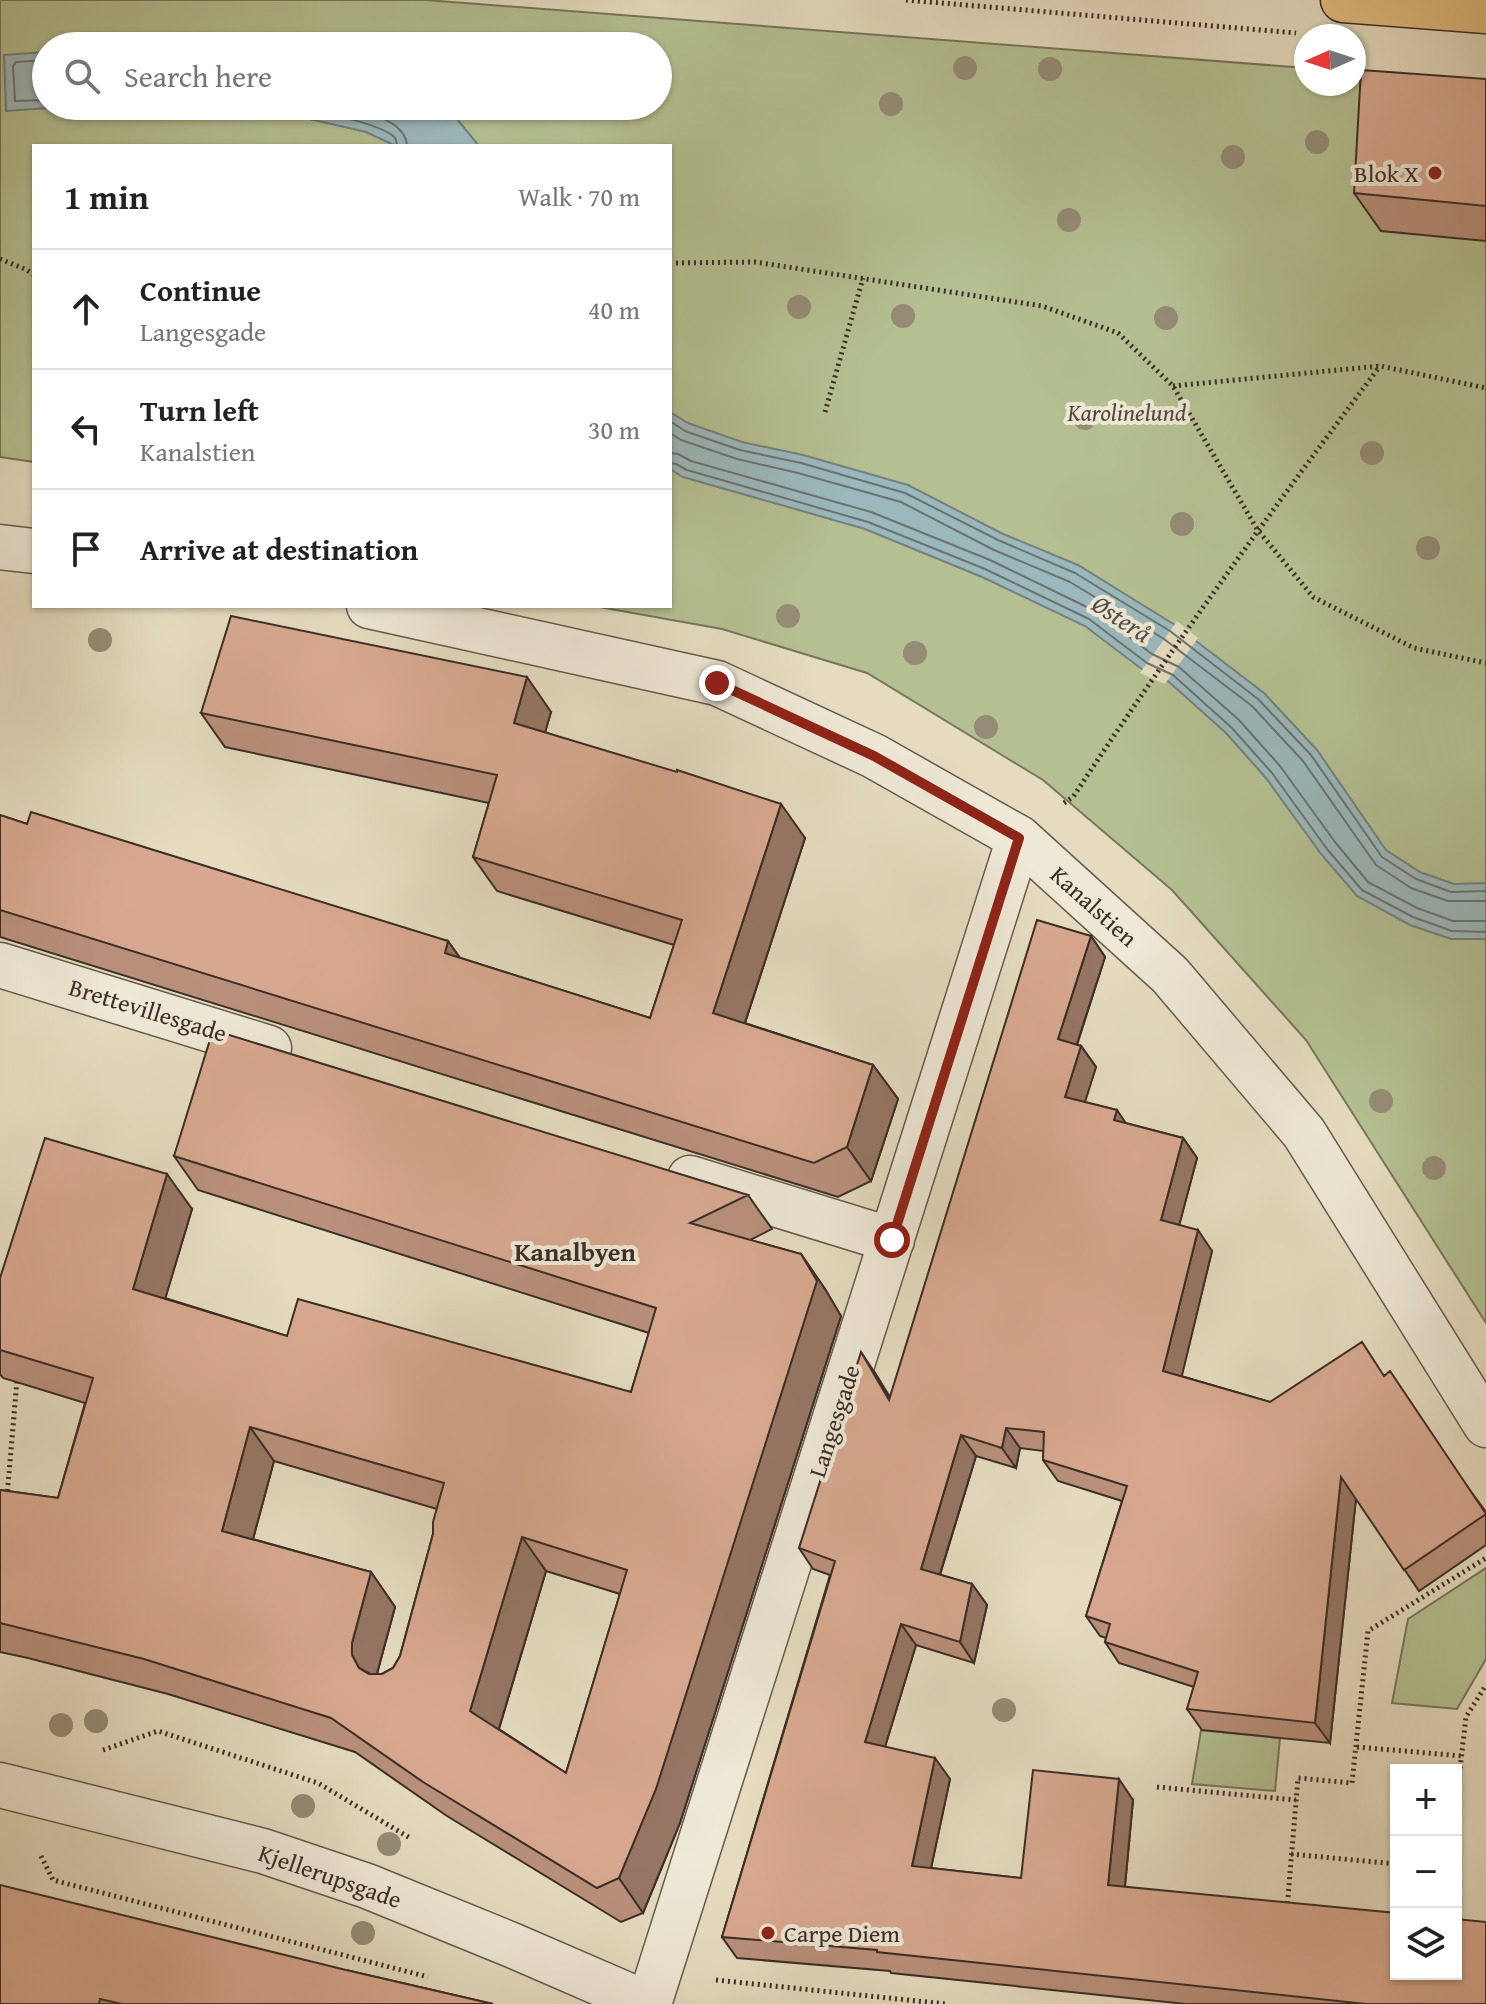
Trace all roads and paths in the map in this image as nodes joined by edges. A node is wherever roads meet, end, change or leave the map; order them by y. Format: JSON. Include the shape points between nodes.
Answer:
{"nodes":[{"id":1,"x":906,"y":0,"type":"edge"},
{"id":2,"x":1343,"y":0,"type":"edge"},
{"id":3,"x":1486,"y":11,"type":"edge"},
{"id":4,"x":1294,"y":32,"type":"edge"},
{"id":5,"x":0,"y":259,"type":"edge"},
{"id":6,"x":672,"y":263,"type":"edge"},
{"id":7,"x":32,"y":274,"type":"edge"},
{"id":8,"x":863,"y":278,"type":"junction"},
{"id":9,"x":1380,"y":366,"type":"junction"},
{"id":10,"x":1173,"y":386,"type":"junction"},
{"id":11,"x":1486,"y":388,"type":"edge"},
{"id":12,"x":825,"y":412,"type":"dead end"},
{"id":13,"x":1257,"y":529,"type":"junction"},
{"id":14,"x":0,"y":547,"type":"edge"},
{"id":15,"x":32,"y":551,"type":"edge"},
{"id":16,"x":378,"y":608,"type":"edge"},
{"id":17,"x":1486,"y":663,"type":"edge"},
{"id":18,"x":1019,"y":838,"type":"junction"},
{"id":19,"x":0,"y":965,"type":"edge"},
{"id":20,"x":302,"y":1058,"type":"edge"},
{"id":21,"x":650,"y":1165,"type":"edge"},
{"id":22,"x":892,"y":1240,"type":"junction"},
{"id":23,"x":9,"y":1372,"type":"edge"},
{"id":24,"x":1486,"y":1425,"type":"edge"},
{"id":25,"x":7,"y":1500,"type":"edge"},
{"id":26,"x":1486,"y":1558,"type":"edge"},
{"id":27,"x":1486,"y":1685,"type":"edge"},
{"id":28,"x":1357,"y":1747,"type":"junction"},
{"id":29,"x":1462,"y":1756,"type":"junction"},
{"id":30,"x":1461,"y":1764,"type":"edge"},
{"id":31,"x":0,"y":1785,"type":"edge"},
{"id":32,"x":1157,"y":1787,"type":"dead end"},
{"id":33,"x":1296,"y":1800,"type":"junction"},
{"id":34,"x":1291,"y":1854,"type":"junction"},
{"id":35,"x":1390,"y":1863,"type":"edge"},
{"id":36,"x":53,"y":1880,"type":"dead end"},
{"id":37,"x":1286,"y":1922,"type":"edge"},
{"id":38,"x":434,"y":1979,"type":"dead end"},
{"id":39,"x":648,"y":2004,"type":"edge"}],
"edges":[{"from":1,"to":4,"type":"path"},
{"from":2,"to":3,"type":"main road"},
{"from":5,"to":7,"type":"path"},
{"from":6,"to":8,"type":"path","via":[[755,262]]},
{"from":8,"to":10,"type":"path","via":[[1042,306],[1118,333]]},
{"from":8,"to":12,"type":"path"},
{"from":9,"to":10,"type":"path"},
{"from":9,"to":11,"type":"path"},
{"from":9,"to":13,"type":"path"},
{"from":10,"to":13,"type":"path"},
{"from":13,"to":17,"type":"path","via":[[1313,597],[1414,648]]},
{"from":13,"to":18,"type":"path","via":[[1073,797]]},
{"from":14,"to":15,"type":"street"},
{"from":16,"to":18,"type":"street","name":"Kanalstien","via":[[717,683],[874,756]]},
{"from":18,"to":22,"type":"street","name":"Langesgade"},
{"from":18,"to":24,"type":"street","name":"Kanalstien","via":[[1170,975],[1304,1133]]},
{"from":19,"to":20,"type":"street","name":"Brettevillesgade"},
{"from":21,"to":22,"type":"street"},
{"from":22,"to":39,"type":"street","name":"Langesgade"},
{"from":23,"to":25,"type":"path","via":[[18,1381]]},
{"from":26,"to":28,"type":"path","via":[[1368,1631]]},
{"from":27,"to":29,"type":"path","via":[[1466,1717]]},
{"from":28,"to":29,"type":"path"},
{"from":28,"to":33,"type":"path","via":[[1352,1783],[1298,1778]]},
{"from":29,"to":30,"type":"path"},
{"from":31,"to":39,"type":"street","name":"Kjellerupsgade","via":[[263,1851],[367,1886]]},
{"from":32,"to":33,"type":"path"},
{"from":33,"to":34,"type":"path"},
{"from":34,"to":35,"type":"path"},
{"from":34,"to":37,"type":"path"},
{"from":36,"to":38,"type":"path"}]}
